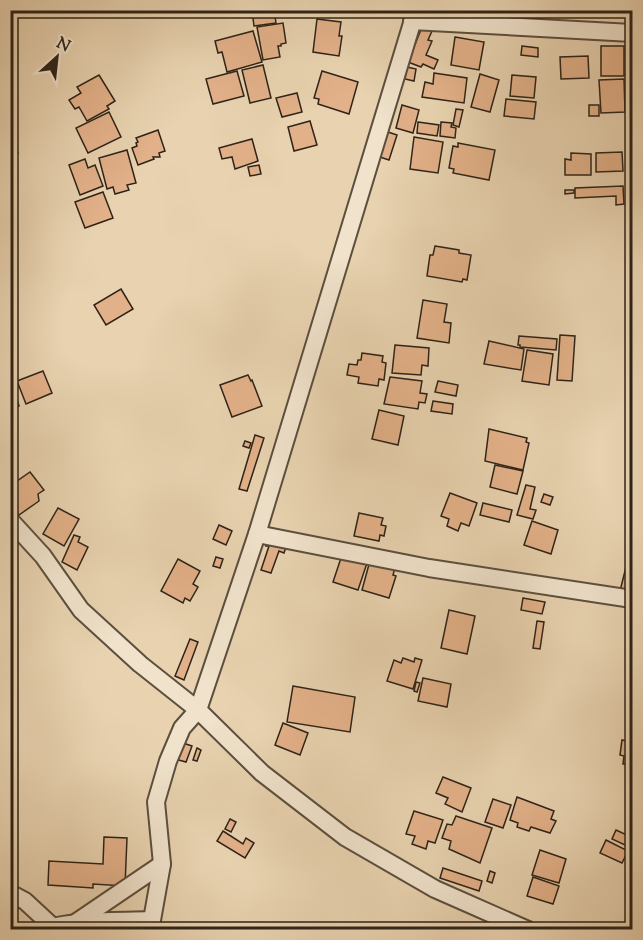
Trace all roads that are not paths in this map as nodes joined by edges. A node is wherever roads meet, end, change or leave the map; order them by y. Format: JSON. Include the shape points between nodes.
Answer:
{"nodes":[{"id":1,"x":414,"y":16,"type":"edge"},
{"id":2,"x":633,"y":33,"type":"edge"},
{"id":3,"x":10,"y":520,"type":"edge"},
{"id":4,"x":257,"y":534,"type":"junction"},
{"id":5,"x":633,"y":599,"type":"edge"},
{"id":6,"x":198,"y":710,"type":"junction"},
{"id":7,"x":162,"y":864,"type":"junction"},
{"id":8,"x":10,"y":893,"type":"edge"},
{"id":9,"x":74,"y":924,"type":"junction"},
{"id":10,"x":152,"y":925,"type":"edge"},
{"id":11,"x":48,"y":928,"type":"edge"},
{"id":12,"x":528,"y":930,"type":"edge"}],
"edges":[{"from":1,"to":2,"type":"street"},
{"from":1,"to":4,"type":"street"},
{"from":3,"to":6,"type":"street","via":[[43,556],[81,610]]},
{"from":4,"to":5,"type":"street","via":[[429,568]]},
{"from":4,"to":6,"type":"street"},
{"from":6,"to":7,"type":"street","via":[[182,728],[156,802]]},
{"from":6,"to":12,"type":"street","via":[[262,773],[345,837],[435,889]]},
{"from":7,"to":9,"type":"street"},
{"from":7,"to":10,"type":"street"},
{"from":8,"to":11,"type":"street","via":[[25,901]]},
{"from":9,"to":10,"type":"street"},
{"from":9,"to":11,"type":"street"}]}
